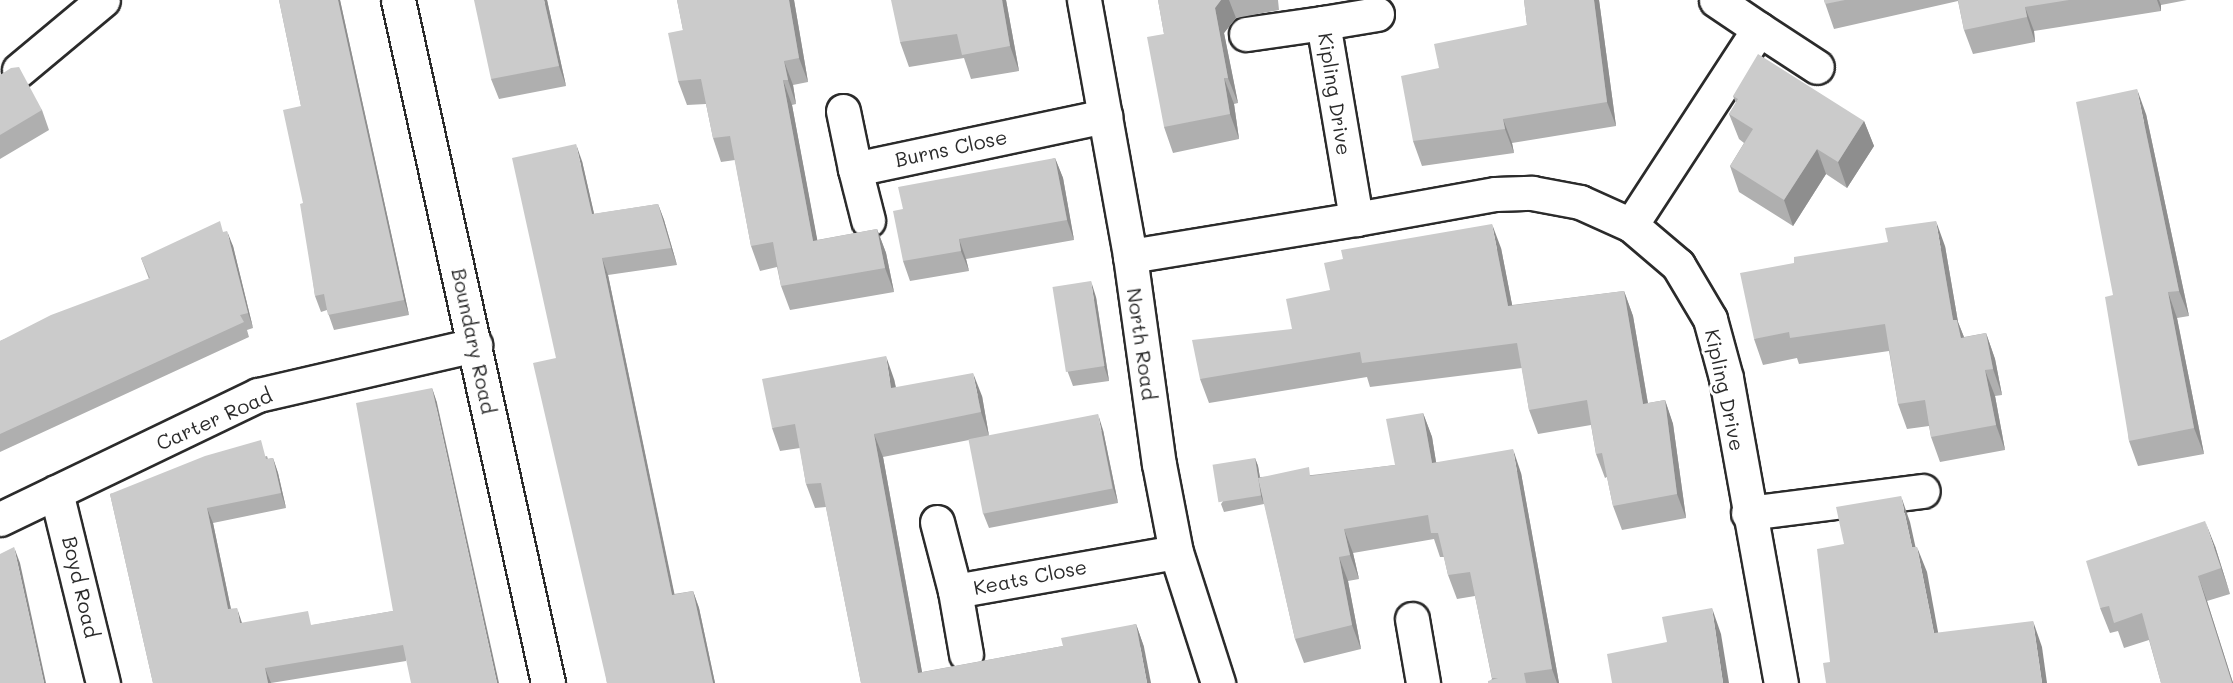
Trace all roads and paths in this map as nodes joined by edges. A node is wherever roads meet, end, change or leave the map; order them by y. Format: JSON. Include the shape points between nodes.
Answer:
{"nodes":[{"id":1,"x":103,"y":0,"type":"edge"},
{"id":2,"x":398,"y":0,"type":"edge"},
{"id":3,"x":1084,"y":0,"type":"edge"},
{"id":4,"x":1716,"y":0,"type":"edge"},
{"id":5,"x":1377,"y":14,"type":"dead end"},
{"id":6,"x":1323,"y":23,"type":"junction"},
{"id":7,"x":1759,"y":29,"type":"junction"},
{"id":8,"x":1246,"y":34,"type":"dead end"},
{"id":9,"x":1817,"y":67,"type":"dead end"},
{"id":10,"x":20,"y":70,"type":"edge"},
{"id":11,"x":843,"y":111,"type":"dead end"},
{"id":12,"x":1105,"y":116,"type":"junction"},
{"id":13,"x":855,"y":169,"type":"junction"},
{"id":14,"x":1356,"y":219,"type":"junction"},
{"id":15,"x":868,"y":220,"type":"dead end"},
{"id":16,"x":1631,"y":225,"type":"junction"},
{"id":17,"x":1130,"y":256,"type":"junction"},
{"id":18,"x":475,"y":345,"type":"junction"},
{"id":19,"x":1923,"y":491,"type":"dead end"},
{"id":20,"x":56,"y":492,"type":"junction"},
{"id":21,"x":1748,"y":513,"type":"junction"},
{"id":22,"x":0,"y":519,"type":"edge"},
{"id":23,"x":937,"y":522,"type":"dead end"},
{"id":24,"x":1176,"y":552,"type":"junction"},
{"id":25,"x":955,"y":591,"type":"junction"},
{"id":26,"x":1412,"y":619,"type":"dead end"},
{"id":27,"x":966,"y":654,"type":"dead end"},
{"id":28,"x":103,"y":683,"type":"edge"},
{"id":29,"x":548,"y":683,"type":"edge"},
{"id":30,"x":1218,"y":683,"type":"edge"},
{"id":31,"x":1424,"y":683,"type":"edge"},
{"id":32,"x":1781,"y":683,"type":"edge"}],
"edges":[{"from":1,"to":10,"type":"street"},
{"from":2,"to":18,"type":"street","name":"Boundary Road"},
{"from":3,"to":12,"type":"street","name":"North Road"},
{"from":4,"to":7,"type":"street"},
{"from":5,"to":6,"type":"street","name":"Kipling Drive"},
{"from":6,"to":8,"type":"street"},
{"from":6,"to":14,"type":"street","name":"Kipling Drive"},
{"from":7,"to":9,"type":"street"},
{"from":7,"to":16,"type":"street"},
{"from":11,"to":13,"type":"street"},
{"from":12,"to":13,"type":"street","name":"Burns Close"},
{"from":12,"to":17,"type":"street","name":"North Road"},
{"from":13,"to":15,"type":"street"},
{"from":14,"to":16,"type":"street","name":"Kipling Drive","via":[[1494,195],[1532,193],[1580,202]]},
{"from":14,"to":17,"type":"street","name":"Kipling Drive"},
{"from":16,"to":21,"type":"street","name":"Kipling Drive","via":[[1678,265],[1710,318],[1726,378]]},
{"from":17,"to":24,"type":"street","name":"North Road","via":[[1159,464]]},
{"from":18,"to":20,"type":"street","name":"Carter Road","via":[[258,395]]},
{"from":18,"to":29,"type":"street","name":"Boundary Road"},
{"from":19,"to":21,"type":"street"},
{"from":20,"to":22,"type":"street","name":"Carter Road"},
{"from":20,"to":28,"type":"street","name":"Boyd Road"},
{"from":21,"to":32,"type":"street","name":"Kipling Drive"},
{"from":23,"to":25,"type":"street","name":"Keats Close"},
{"from":24,"to":25,"type":"street","name":"Keats Close"},
{"from":24,"to":30,"type":"street","name":"North Road"},
{"from":25,"to":27,"type":"street"},
{"from":26,"to":31,"type":"street"}]}
